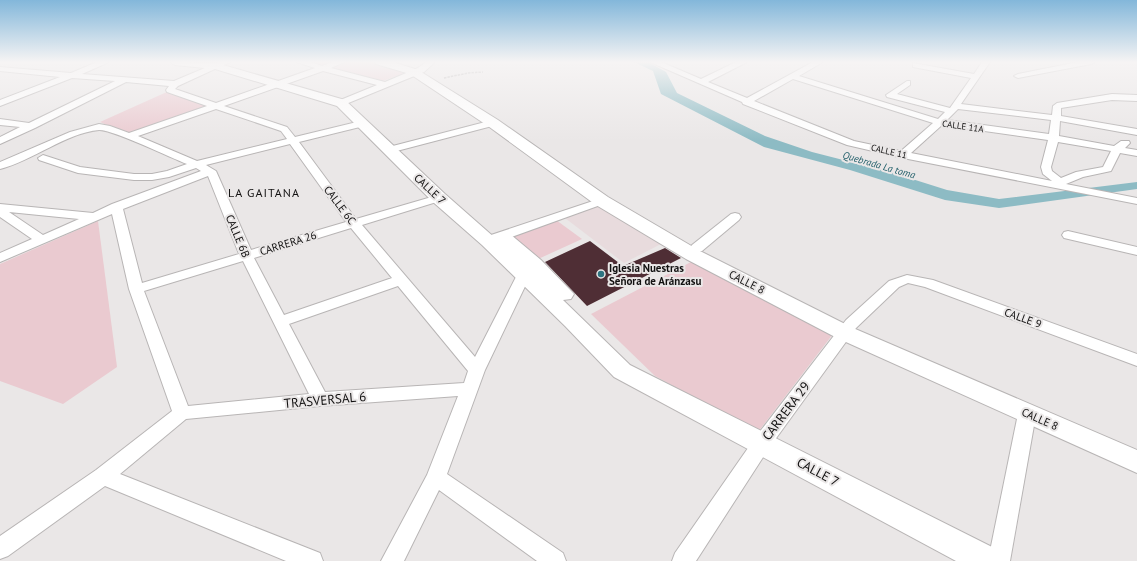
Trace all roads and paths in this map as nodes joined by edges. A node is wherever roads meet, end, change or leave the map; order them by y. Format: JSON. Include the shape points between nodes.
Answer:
{"nodes":[{"id":1,"x":34,"y":88,"type":"edge"},
{"id":2,"x":108,"y":88,"type":"edge"},
{"id":3,"x":176,"y":88,"type":"edge"},
{"id":4,"x":268,"y":88,"type":"edge"},
{"id":5,"x":299,"y":88,"type":"edge"},
{"id":6,"x":378,"y":88,"type":"edge"},
{"id":7,"x":448,"y":88,"type":"edge"},
{"id":8,"x":453,"y":88,"type":"edge"},
{"id":9,"x":714,"y":88,"type":"edge"},
{"id":10,"x":773,"y":88,"type":"edge"},
{"id":11,"x":830,"y":88,"type":"edge"},
{"id":12,"x":900,"y":88,"type":"edge"},
{"id":13,"x":968,"y":88,"type":"edge"},
{"id":14,"x":0,"y":95,"type":"edge"},
{"id":15,"x":14,"y":96,"type":"junction"},
{"id":16,"x":1137,"y":98,"type":"edge"},
{"id":17,"x":0,"y":99,"type":"edge"},
{"id":18,"x":345,"y":102,"type":"junction"},
{"id":19,"x":746,"y":102,"type":"junction"},
{"id":20,"x":0,"y":103,"type":"edge"},
{"id":21,"x":218,"y":106,"type":"junction"},
{"id":22,"x":954,"y":108,"type":"junction"},
{"id":23,"x":1056,"y":118,"type":"junction"},
{"id":24,"x":0,"y":122,"type":"edge"},
{"id":25,"x":938,"y":122,"type":"junction"},
{"id":26,"x":493,"y":123,"type":"junction"},
{"id":27,"x":361,"y":124,"type":"junction"},
{"id":28,"x":32,"y":126,"type":"junction"},
{"id":29,"x":1137,"y":134,"type":"edge"},
{"id":30,"x":129,"y":136,"type":"junction"},
{"id":31,"x":1054,"y":138,"type":"junction"},
{"id":32,"x":291,"y":140,"type":"junction"},
{"id":33,"x":0,"y":141,"type":"edge"},
{"id":34,"x":1118,"y":148,"type":"junction"},
{"id":35,"x":395,"y":149,"type":"junction"},
{"id":36,"x":1137,"y":152,"type":"edge"},
{"id":37,"x":903,"y":155,"type":"junction"},
{"id":38,"x":43,"y":158,"type":"dead end"},
{"id":39,"x":198,"y":164,"type":"junction"},
{"id":40,"x":0,"y":166,"type":"edge"},
{"id":41,"x":211,"y":171,"type":"junction"},
{"id":42,"x":1059,"y":185,"type":"junction"},
{"id":43,"x":439,"y":198,"type":"junction"},
{"id":44,"x":602,"y":201,"type":"junction"},
{"id":45,"x":1137,"y":201,"type":"edge"},
{"id":46,"x":116,"y":207,"type":"junction"},
{"id":47,"x":0,"y":208,"type":"edge"},
{"id":48,"x":0,"y":212,"type":"edge"},
{"id":49,"x":94,"y":217,"type":"junction"},
{"id":50,"x":735,"y":217,"type":"dead end"},
{"id":51,"x":353,"y":223,"type":"junction"},
{"id":52,"x":1068,"y":235,"type":"dead end"},
{"id":53,"x":495,"y":238,"type":"junction"},
{"id":54,"x":42,"y":240,"type":"junction"},
{"id":55,"x":697,"y":248,"type":"junction"},
{"id":56,"x":1137,"y":251,"type":"edge"},
{"id":57,"x":246,"y":255,"type":"junction"},
{"id":58,"x":0,"y":258,"type":"edge"},
{"id":59,"x":529,"y":270,"type":"junction"},
{"id":60,"x":401,"y":280,"type":"junction"},
{"id":61,"x":908,"y":280,"type":"joint"},
{"id":62,"x":136,"y":289,"type":"junction"},
{"id":63,"x":280,"y":322,"type":"junction"},
{"id":64,"x":848,"y":329,"type":"junction"},
{"id":65,"x":1137,"y":360,"type":"edge"},
{"id":66,"x":477,"y":370,"type":"junction"},
{"id":67,"x":468,"y":389,"type":"junction"},
{"id":68,"x":320,"y":399,"type":"junction"},
{"id":69,"x":182,"y":413,"type":"junction"},
{"id":70,"x":1027,"y":414,"type":"junction"},
{"id":71,"x":762,"y":443,"type":"junction"},
{"id":72,"x":1137,"y":447,"type":"edge"},
{"id":73,"x":1137,"y":462,"type":"edge"},
{"id":74,"x":103,"y":476,"type":"junction"},
{"id":75,"x":436,"y":477,"type":"junction"},
{"id":76,"x":0,"y":549,"type":"edge"},
{"id":77,"x":312,"y":561,"type":"edge"},
{"id":78,"x":392,"y":561,"type":"edge"},
{"id":79,"x":555,"y":561,"type":"edge"},
{"id":80,"x":683,"y":561,"type":"edge"},
{"id":81,"x":987,"y":561,"type":"edge"},
{"id":82,"x":999,"y":561,"type":"edge"}],
"edges":[{"from":1,"to":15,"type":"street"},
{"from":2,"to":28,"type":"street"},
{"from":3,"to":21,"type":"street","name":"CALLE 6C"},
{"from":4,"to":21,"type":"street"},
{"from":5,"to":18,"type":"main road","name":"CALLE 7"},
{"from":6,"to":18,"type":"street"},
{"from":7,"to":26,"type":"main road","name":"CALLE 8"},
{"from":8,"to":55,"type":"main road","name":"CALLE 8","via":[[620,201]]},
{"from":9,"to":19,"type":"street","name":"CALLE 11"},
{"from":10,"to":19,"type":"street"},
{"from":11,"to":25,"type":"street","name":"CALLE 11A"},
{"from":12,"to":22,"type":"street","via":[[890,96]]},
{"from":13,"to":22,"type":"street"},
{"from":14,"to":15,"type":"street"},
{"from":15,"to":17,"type":"street"},
{"from":15,"to":20,"type":"street"},
{"from":16,"to":23,"type":"street","via":[[1112,97],[1066,103],[1057,106]]},
{"from":18,"to":27,"type":"main road","name":"CALLE 7"},
{"from":18,"to":35,"type":"main road","name":"CALLE 7"},
{"from":19,"to":37,"type":"street","name":"CALLE 11","via":[[851,143]]},
{"from":21,"to":30,"type":"street"},
{"from":21,"to":32,"type":"street","name":"CALLE 6C","via":[[284,129]]},
{"from":22,"to":23,"type":"street"},
{"from":22,"to":25,"type":"street"},
{"from":23,"to":29,"type":"street"},
{"from":23,"to":31,"type":"street"},
{"from":24,"to":28,"type":"street"},
{"from":25,"to":31,"type":"street","name":"CALLE 11A"},
{"from":25,"to":37,"type":"street"},
{"from":26,"to":35,"type":"street"},
{"from":26,"to":44,"type":"main road","name":"CALLE 8"},
{"from":27,"to":32,"type":"street"},
{"from":27,"to":35,"type":"main road","name":"CALLE 7"},
{"from":28,"to":33,"type":"street"},
{"from":29,"to":34,"type":"street"},
{"from":30,"to":39,"type":"street"},
{"from":30,"to":40,"type":"street","via":[[107,128],[93,128],[73,134]]},
{"from":31,"to":34,"type":"street","name":"CALLE 11A"},
{"from":31,"to":42,"type":"street","via":[[1046,167],[1047,172]]},
{"from":32,"to":39,"type":"street"},
{"from":32,"to":51,"type":"street","name":"CALLE 6C"},
{"from":34,"to":36,"type":"street","name":"CALLE 11A"},
{"from":34,"to":42,"type":"street","via":[[1107,168],[1070,177]]},
{"from":35,"to":43,"type":"main road","name":"CALLE 7"},
{"from":35,"to":53,"type":"main road","name":"CALLE 7"},
{"from":37,"to":42,"type":"street","name":"CALLE 11"},
{"from":38,"to":39,"type":"street","via":[[78,170],[134,177],[168,174]]},
{"from":39,"to":41,"type":"street"},
{"from":41,"to":46,"type":"street"},
{"from":41,"to":57,"type":"street","name":"CALLE 6B"},
{"from":42,"to":45,"type":"street","name":"CALLE 11"},
{"from":43,"to":51,"type":"street","name":"CARRERA 26"},
{"from":43,"to":53,"type":"main road","name":"CALLE 7"},
{"from":44,"to":53,"type":"street"},
{"from":44,"to":64,"type":"main road","name":"CALLE 8","via":[[693,255]]},
{"from":46,"to":49,"type":"street"},
{"from":46,"to":62,"type":"street"},
{"from":47,"to":49,"type":"street"},
{"from":48,"to":54,"type":"street"},
{"from":49,"to":54,"type":"street"},
{"from":50,"to":55,"type":"street"},
{"from":51,"to":57,"type":"street","name":"CARRERA 26"},
{"from":51,"to":60,"type":"street","name":"CALLE 6C"},
{"from":52,"to":56,"type":"street"},
{"from":53,"to":59,"type":"main road","name":"CALLE 7"},
{"from":54,"to":58,"type":"street"},
{"from":55,"to":64,"type":"main road","name":"CALLE 8"},
{"from":57,"to":62,"type":"street","name":"CARRERA 26"},
{"from":57,"to":63,"type":"street","name":"CALLE 6B"},
{"from":59,"to":66,"type":"street"},
{"from":59,"to":71,"type":"main road","name":"CALLE 7","via":[[573,321],[622,371]]},
{"from":60,"to":63,"type":"street"},
{"from":60,"to":66,"type":"street","name":"CALLE 6C"},
{"from":61,"to":64,"type":"street","name":"CARRERA 29","via":[[894,284]]},
{"from":61,"to":65,"type":"street","name":"CALLE 9","via":[[928,283]]},
{"from":62,"to":69,"type":"street"},
{"from":63,"to":68,"type":"street","name":"CALLE 6B"},
{"from":64,"to":70,"type":"main road","name":"CALLE 8"},
{"from":64,"to":71,"type":"street","name":"CARRERA 29"},
{"from":64,"to":72,"type":"main road","name":"CALLE 8"},
{"from":66,"to":67,"type":"street"},
{"from":67,"to":68,"type":"street","name":"TRASVERSAL 6"},
{"from":67,"to":75,"type":"street"},
{"from":68,"to":69,"type":"street","name":"TRASVERSAL 6"},
{"from":69,"to":74,"type":"street"},
{"from":70,"to":73,"type":"main road","name":"CALLE 8"},
{"from":70,"to":82,"type":"street"},
{"from":71,"to":80,"type":"street","name":"CARRERA 29"},
{"from":71,"to":81,"type":"main road","name":"CALLE 7"},
{"from":74,"to":76,"type":"street"},
{"from":74,"to":77,"type":"street"},
{"from":75,"to":78,"type":"street"},
{"from":75,"to":79,"type":"street"}]}
